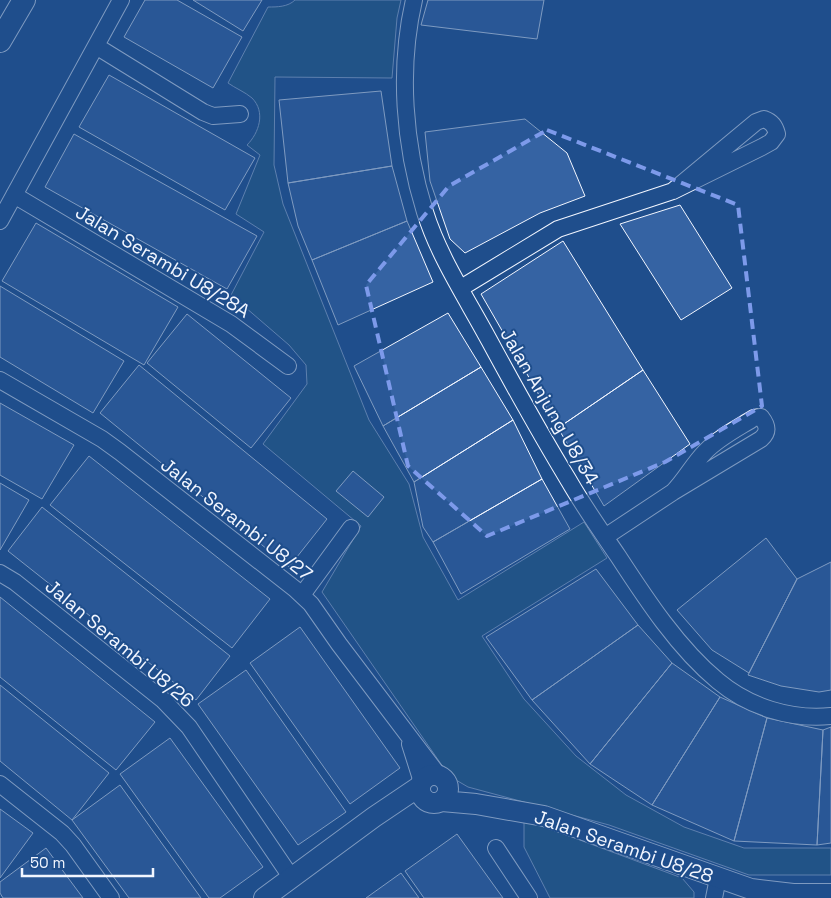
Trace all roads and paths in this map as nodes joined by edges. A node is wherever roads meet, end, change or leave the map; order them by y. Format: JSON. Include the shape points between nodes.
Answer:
{"nodes":[{"id":1,"x":24,"y":0,"type":"edge"},
{"id":2,"x":121,"y":0,"type":"edge"},
{"id":3,"x":414,"y":0,"type":"edge"},
{"id":4,"x":0,"y":41,"type":"edge"},
{"id":5,"x":96,"y":46,"type":"junction"},
{"id":6,"x":240,"y":114,"type":"dead end"},
{"id":7,"x":673,"y":191,"type":"junction"},
{"id":8,"x":14,"y":195,"type":"junction"},
{"id":9,"x":0,"y":221,"type":"edge"},
{"id":10,"x":461,"y":288,"type":"junction"},
{"id":11,"x":288,"y":366,"type":"dead end"},
{"id":12,"x":0,"y":380,"type":"edge"},
{"id":13,"x":673,"y":492,"type":"junction"},
{"id":14,"x":351,"y":528,"type":"dead end"},
{"id":15,"x":605,"y":537,"type":"junction"},
{"id":16,"x":0,"y":573,"type":"edge"},
{"id":17,"x":302,"y":595,"type":"junction"},
{"id":18,"x":831,"y":716,"type":"edge"},
{"id":19,"x":0,"y":784,"type":"edge"},
{"id":20,"x":433,"y":789,"type":"junction"},
{"id":21,"x":496,"y":848,"type":"dead end"},
{"id":22,"x":291,"y":877,"type":"junction"},
{"id":23,"x":718,"y":878,"type":"junction"},
{"id":24,"x":831,"y":894,"type":"edge"},
{"id":25,"x":111,"y":898,"type":"edge"},
{"id":26,"x":264,"y":898,"type":"edge"},
{"id":27,"x":529,"y":898,"type":"edge"},
{"id":28,"x":714,"y":898,"type":"edge"}],
"edges":[{"from":1,"to":4,"type":"main road"},
{"from":2,"to":5,"type":"street"},
{"from":3,"to":10,"type":"street","name":"Jalan Anjung U8/34","via":[[406,56],[409,146],[425,214]]},
{"from":5,"to":6,"type":"street","via":[[203,112],[213,116]]},
{"from":5,"to":8,"type":"street"},
{"from":7,"to":7,"type":"street","via":[[756,122],[764,119],[776,127],[777,134],[762,147]]},
{"from":7,"to":10,"type":"street","via":[[558,229]]},
{"from":8,"to":9,"type":"street"},
{"from":8,"to":11,"type":"street","name":"Jalan Serambi U8/28A","via":[[232,324]]},
{"from":10,"to":15,"type":"street","name":"Jalan Anjung U8/34","via":[[570,483]]},
{"from":12,"to":17,"type":"street","name":"Jalan Serambi U8/27","via":[[102,439]]},
{"from":13,"to":13,"type":"street","via":[[706,450],[754,418],[766,422],[768,428],[761,440]]},
{"from":13,"to":15,"type":"street"},
{"from":14,"to":17,"type":"street"},
{"from":15,"to":18,"type":"street","name":"Jalan Anjung U8/34","via":[[667,628],[719,682],[765,708],[789,715]]},
{"from":16,"to":22,"type":"street","name":"Jalan Serambi U8/26","via":[[176,713],[189,727]]},
{"from":17,"to":20,"type":"street","name":"Jalan Serambi U8/27","via":[[408,735]]},
{"from":19,"to":25,"type":"street","via":[[62,833]]},
{"from":20,"to":22,"type":"street","via":[[374,818]]},
{"from":20,"to":23,"type":"street","name":"Jalan Serambi U8/28","via":[[476,804],[544,816]]},
{"from":21,"to":27,"type":"street"},
{"from":22,"to":26,"type":"street"},
{"from":23,"to":24,"type":"street","name":"Jalan Serambi U8/28","via":[[751,889]]},
{"from":23,"to":28,"type":"street"}]}
